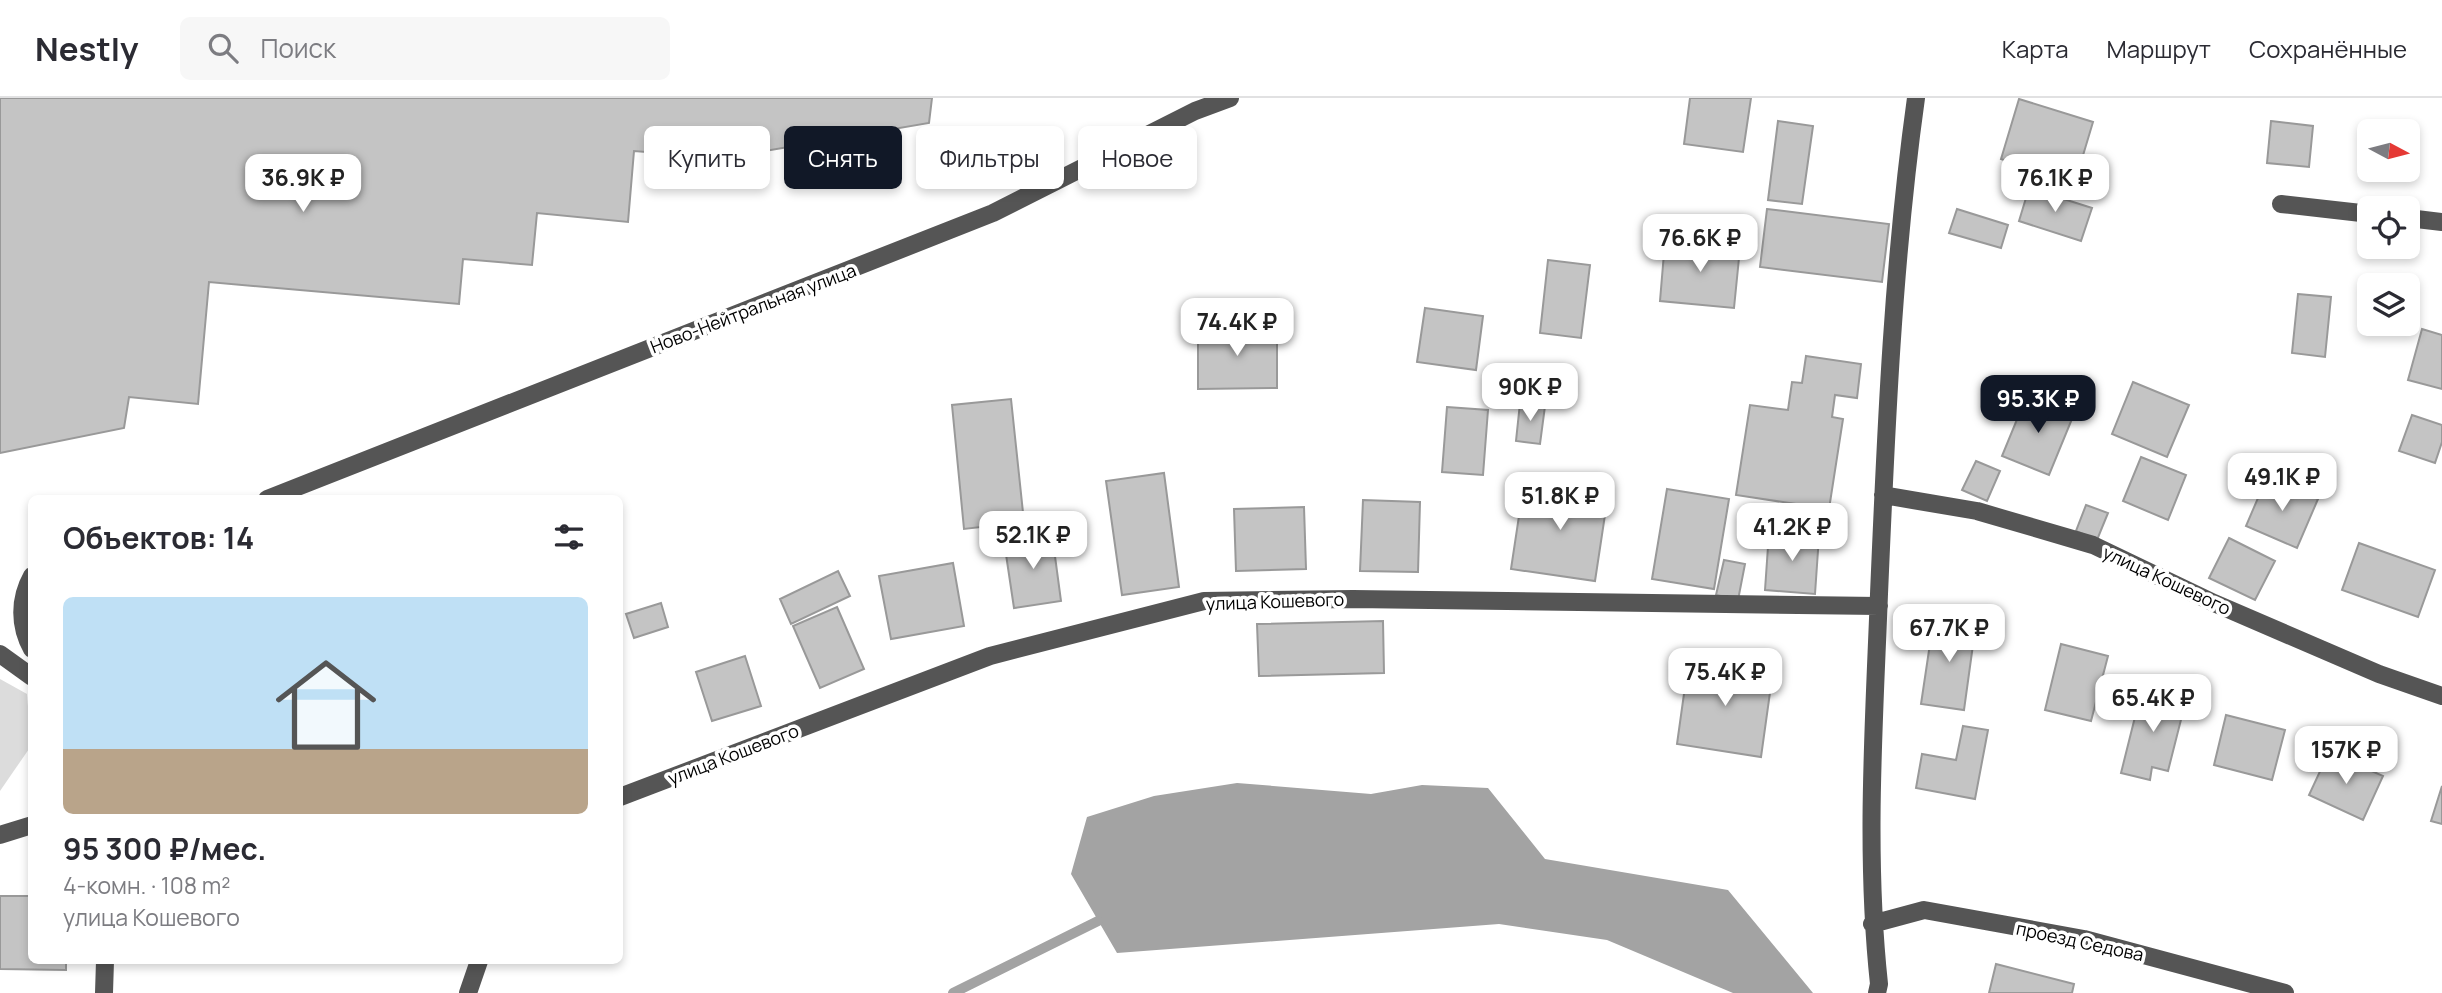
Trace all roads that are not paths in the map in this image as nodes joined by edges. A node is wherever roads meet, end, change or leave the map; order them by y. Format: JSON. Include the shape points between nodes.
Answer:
{"nodes":[{"id":1,"x":1230,"y":98,"type":"edge"},
{"id":2,"x":1916,"y":98,"type":"edge"},
{"id":3,"x":2281,"y":204,"type":"dead end"},
{"id":4,"x":2357,"y":213,"type":"edge"},
{"id":5,"x":2420,"y":219,"type":"edge"},
{"id":6,"x":2442,"y":222,"type":"edge"},
{"id":7,"x":277,"y":495,"type":"edge"},
{"id":8,"x":1883,"y":495,"type":"junction"},
{"id":9,"x":28,"y":583,"type":"edge"},
{"id":10,"x":1879,"y":606,"type":"junction"},
{"id":11,"x":28,"y":642,"type":"edge"},
{"id":12,"x":0,"y":654,"type":"edge"},
{"id":13,"x":28,"y":674,"type":"edge"},
{"id":14,"x":2442,"y":696,"type":"edge"},
{"id":15,"x":623,"y":796,"type":"edge"},
{"id":16,"x":28,"y":826,"type":"edge"},
{"id":17,"x":0,"y":835,"type":"edge"},
{"id":18,"x":1872,"y":923,"type":"junction"},
{"id":19,"x":105,"y":964,"type":"edge"},
{"id":20,"x":478,"y":964,"type":"edge"},
{"id":21,"x":104,"y":993,"type":"edge"},
{"id":22,"x":468,"y":993,"type":"edge"},
{"id":23,"x":1877,"y":993,"type":"edge"},
{"id":24,"x":2286,"y":993,"type":"edge"}],
"edges":[{"from":1,"to":7,"type":"street","name":"Ново-Нейтральная улица","via":[[1195,111],[993,214]]},
{"from":2,"to":8,"type":"street","via":[[1905,174]]},
{"from":3,"to":4,"type":"street"},
{"from":5,"to":6,"type":"street"},
{"from":8,"to":10,"type":"street"},
{"from":8,"to":14,"type":"street","name":"улица Кошевого","via":[[1977,511],[2093,545],[2214,603]]},
{"from":9,"to":11,"type":"street","via":[[22,593]]},
{"from":10,"to":15,"type":"street","name":"улица Кошевого","via":[[1204,601],[990,656]]},
{"from":10,"to":18,"type":"street","via":[[1870,759]]},
{"from":12,"to":13,"type":"street"},
{"from":16,"to":17,"type":"street"},
{"from":18,"to":23,"type":"street"},
{"from":18,"to":24,"type":"street","name":"проезд Седова","via":[[1924,910],[2084,939]]},
{"from":19,"to":21,"type":"street"},
{"from":20,"to":22,"type":"street"}]}
